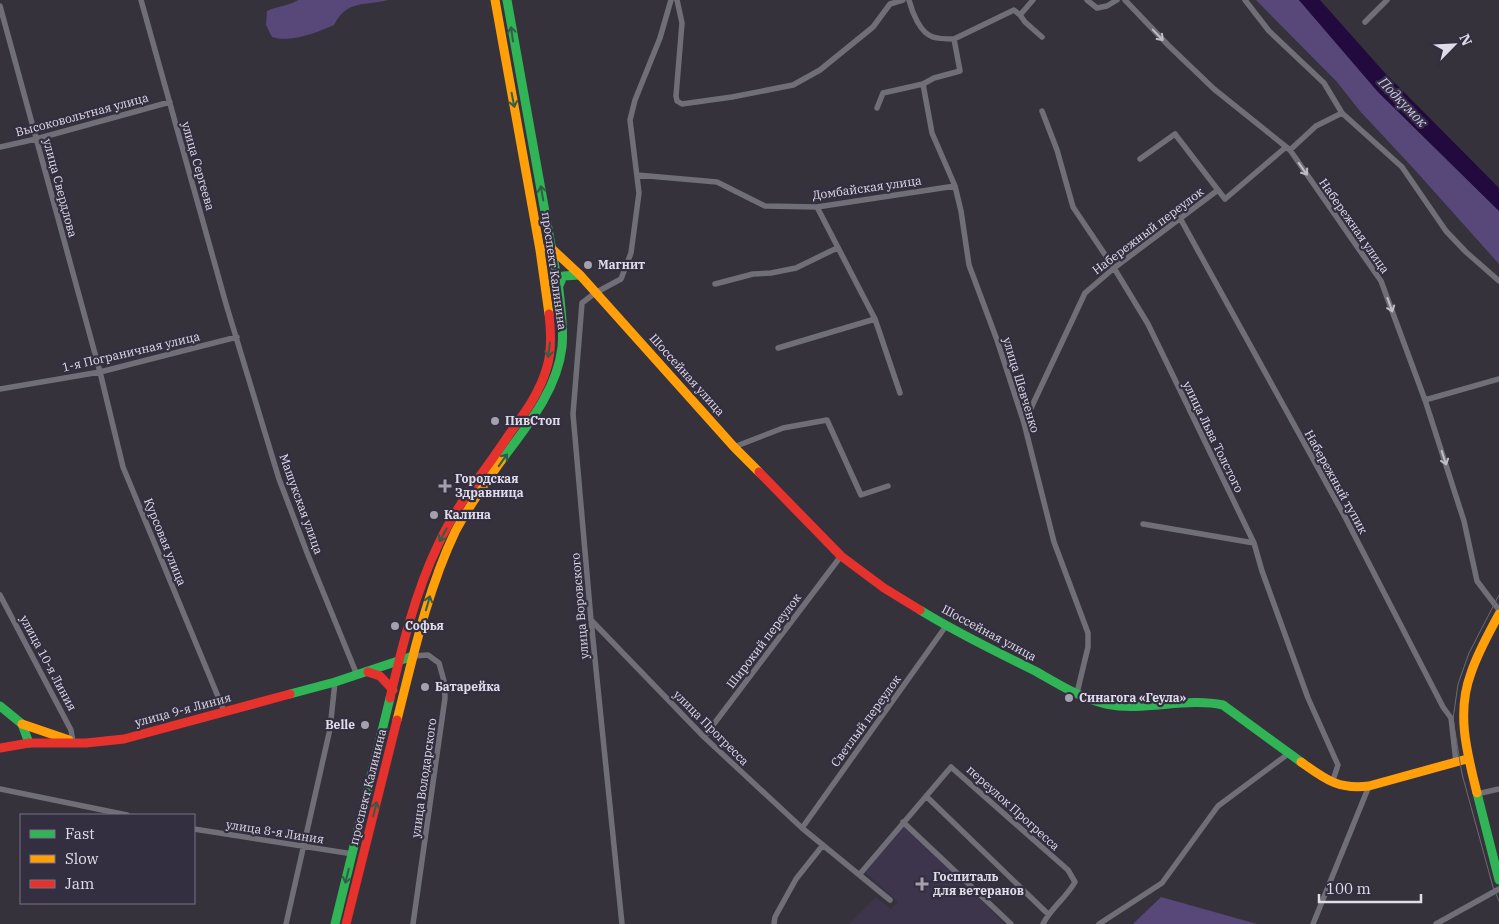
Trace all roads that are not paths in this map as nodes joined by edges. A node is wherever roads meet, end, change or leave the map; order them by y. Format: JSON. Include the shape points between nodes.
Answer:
{"nodes":[{"id":1,"x":141,"y":0,"type":"edge"},
{"id":2,"x":495,"y":0,"type":"edge"},
{"id":3,"x":507,"y":0,"type":"edge"},
{"id":4,"x":671,"y":0,"type":"edge"},
{"id":5,"x":677,"y":0,"type":"edge"},
{"id":6,"x":903,"y":0,"type":"edge"},
{"id":7,"x":909,"y":0,"type":"edge"},
{"id":8,"x":1033,"y":0,"type":"edge"},
{"id":9,"x":1086,"y":0,"type":"edge"},
{"id":10,"x":1117,"y":0,"type":"edge"},
{"id":11,"x":1125,"y":0,"type":"edge"},
{"id":12,"x":1245,"y":0,"type":"edge"},
{"id":13,"x":1386,"y":0,"type":"edge"},
{"id":14,"x":0,"y":6,"type":"edge"},
{"id":15,"x":1020,"y":15,"type":"junction"},
{"id":16,"x":1364,"y":22,"type":"dead end"},
{"id":17,"x":1042,"y":37,"type":"dead end"},
{"id":18,"x":954,"y":39,"type":"junction"},
{"id":19,"x":923,"y":84,"type":"junction"},
{"id":20,"x":170,"y":102,"type":"junction"},
{"id":21,"x":877,"y":108,"type":"dead end"},
{"id":22,"x":1042,"y":111,"type":"dead end"},
{"id":23,"x":1342,"y":113,"type":"junction"},
{"id":24,"x":36,"y":139,"type":"junction"},
{"id":25,"x":0,"y":147,"type":"edge"},
{"id":26,"x":1288,"y":148,"type":"junction"},
{"id":27,"x":1140,"y":160,"type":"dead end"},
{"id":28,"x":637,"y":175,"type":"junction"},
{"id":29,"x":955,"y":186,"type":"junction"},
{"id":30,"x":1218,"y":190,"type":"junction"},
{"id":31,"x":817,"y":207,"type":"junction"},
{"id":32,"x":1180,"y":218,"type":"junction"},
{"id":33,"x":551,"y":248,"type":"junction"},
{"id":34,"x":837,"y":248,"type":"junction"},
{"id":35,"x":540,"y":250,"type":"junction"},
{"id":36,"x":1114,"y":268,"type":"junction"},
{"id":37,"x":580,"y":275,"type":"junction"},
{"id":38,"x":1499,"y":281,"type":"edge"},
{"id":39,"x":715,"y":284,"type":"dead end"},
{"id":40,"x":558,"y":291,"type":"junction"},
{"id":41,"x":595,"y":292,"type":"junction"},
{"id":42,"x":875,"y":319,"type":"junction"},
{"id":43,"x":237,"y":337,"type":"junction"},
{"id":44,"x":778,"y":348,"type":"dead end"},
{"id":45,"x":100,"y":373,"type":"junction"},
{"id":46,"x":1499,"y":379,"type":"edge"},
{"id":47,"x":0,"y":389,"type":"edge"},
{"id":48,"x":900,"y":393,"type":"dead end"},
{"id":49,"x":1425,"y":400,"type":"junction"},
{"id":50,"x":1024,"y":422,"type":"junction"},
{"id":51,"x":734,"y":447,"type":"junction"},
{"id":52,"x":888,"y":486,"type":"dead end"},
{"id":53,"x":1143,"y":524,"type":"dead end"},
{"id":54,"x":1254,"y":543,"type":"junction"},
{"id":55,"x":840,"y":556,"type":"junction"},
{"id":56,"x":0,"y":595,"type":"edge"},
{"id":57,"x":1499,"y":612,"type":"edge"},
{"id":58,"x":591,"y":620,"type":"junction"},
{"id":59,"x":946,"y":626,"type":"junction"},
{"id":60,"x":413,"y":656,"type":"junction"},
{"id":61,"x":399,"y":660,"type":"junction"},
{"id":62,"x":368,"y":672,"type":"junction"},
{"id":63,"x":358,"y":675,"type":"junction"},
{"id":64,"x":335,"y":682,"type":"junction"},
{"id":65,"x":393,"y":690,"type":"junction"},
{"id":66,"x":1077,"y":693,"type":"junction"},
{"id":67,"x":0,"y":706,"type":"edge"},
{"id":68,"x":224,"y":711,"type":"junction"},
{"id":69,"x":22,"y":724,"type":"junction"},
{"id":70,"x":704,"y":738,"type":"junction"},
{"id":71,"x":74,"y":742,"type":"junction"},
{"id":72,"x":29,"y":743,"type":"junction"},
{"id":73,"x":0,"y":748,"type":"edge"},
{"id":74,"x":1288,"y":754,"type":"junction"},
{"id":75,"x":1468,"y":759,"type":"junction"},
{"id":76,"x":1456,"y":762,"type":"junction"},
{"id":77,"x":1332,"y":782,"type":"junction"},
{"id":78,"x":1369,"y":786,"type":"junction"},
{"id":79,"x":0,"y":789,"type":"edge"},
{"id":80,"x":1499,"y":789,"type":"edge"},
{"id":81,"x":1477,"y":794,"type":"junction"},
{"id":82,"x":926,"y":796,"type":"junction"},
{"id":83,"x":123,"y":814,"type":"edge"},
{"id":84,"x":903,"y":822,"type":"junction"},
{"id":85,"x":802,"y":828,"type":"junction"},
{"id":86,"x":195,"y":829,"type":"edge"},
{"id":87,"x":303,"y":845,"type":"junction"},
{"id":88,"x":823,"y":845,"type":"junction"},
{"id":89,"x":353,"y":854,"type":"junction"},
{"id":90,"x":859,"y":874,"type":"junction"},
{"id":91,"x":1499,"y":880,"type":"edge"},
{"id":92,"x":1499,"y":889,"type":"edge"},
{"id":93,"x":890,"y":900,"type":"dead end"},
{"id":94,"x":1048,"y":914,"type":"junction"},
{"id":95,"x":286,"y":924,"type":"edge"},
{"id":96,"x":336,"y":924,"type":"edge"},
{"id":97,"x":346,"y":924,"type":"edge"},
{"id":98,"x":413,"y":924,"type":"edge"},
{"id":99,"x":622,"y":924,"type":"edge"},
{"id":100,"x":774,"y":924,"type":"edge"},
{"id":101,"x":1011,"y":924,"type":"edge"},
{"id":102,"x":1043,"y":924,"type":"edge"},
{"id":103,"x":1099,"y":924,"type":"edge"},
{"id":104,"x":1313,"y":924,"type":"edge"},
{"id":105,"x":1436,"y":924,"type":"edge"}],
"edges":[{"from":1,"to":20,"type":"street","name":"улица Сергеева"},
{"from":2,"to":35,"type":"main road","name":"проспект Калинина","one_way":true},
{"from":33,"to":3,"type":"main road","name":"проспект Калинина","one_way":true},
{"from":4,"to":28,"type":"street","via":[[630,120]]},
{"from":5,"to":6,"type":"street","via":[[682,23],[677,101],[682,104],[793,85],[820,70],[872,27],[890,4]]},
{"from":7,"to":18,"type":"street","via":[[911,10],[932,37]]},
{"from":8,"to":15,"type":"street"},
{"from":9,"to":10,"type":"street","via":[[1097,8]]},
{"from":11,"to":26,"type":"street","name":"Набережная улица","one_way":true,"via":[[1214,89]]},
{"from":12,"to":23,"type":"street","via":[[1269,31],[1324,83]]},
{"from":13,"to":16,"type":"street"},
{"from":14,"to":24,"type":"street","name":"улица Свердлова"},
{"from":15,"to":17,"type":"street"},
{"from":15,"to":18,"type":"street","via":[[1014,10]]},
{"from":18,"to":19,"type":"street","via":[[960,71]]},
{"from":19,"to":21,"type":"street","via":[[883,93]]},
{"from":19,"to":29,"type":"street","name":"улица Шевченко","via":[[932,133]]},
{"from":20,"to":24,"type":"street","name":"Высоковольтная улица"},
{"from":20,"to":43,"type":"street","name":"улица Сергеева"},
{"from":22,"to":36,"type":"street","name":"улица Льва Толстого","via":[[1073,207]]},
{"from":23,"to":26,"type":"street","name":"Набережный переулок","via":[[1316,126]]},
{"from":23,"to":38,"type":"street","via":[[1402,167],[1446,232]]},
{"from":24,"to":25,"type":"street","name":"Высоковольтная улица"},
{"from":24,"to":45,"type":"street","name":"улица Свердлова"},
{"from":26,"to":30,"type":"street","name":"Набережный переулок","via":[[1225,199]]},
{"from":26,"to":49,"type":"street","name":"Набережная улица","one_way":true,"via":[[1381,281]]},
{"from":27,"to":30,"type":"street","name":"Набережный переулок","via":[[1175,134]]},
{"from":28,"to":31,"type":"street","name":"Домбайская улица","via":[[717,182],[765,206]]},
{"from":28,"to":41,"type":"street","via":[[639,193],[630,253],[621,279]]},
{"from":29,"to":31,"type":"street","name":"Домбайская улица"},
{"from":29,"to":50,"type":"street","name":"улица Шевченко","via":[[969,265]]},
{"from":30,"to":32,"type":"street","name":"Набережный переулок"},
{"from":31,"to":34,"type":"street"},
{"from":32,"to":36,"type":"street","name":"Набережный переулок"},
{"from":32,"to":76,"type":"street","name":"Набережный тупик","via":[[1345,517],[1442,707],[1451,718]]},
{"from":33,"to":35,"type":"main road"},
{"from":33,"to":37,"type":"main road","name":"Шоссейная улица"},
{"from":33,"to":40,"type":"main road","name":"проспект Калинина"},
{"from":34,"to":39,"type":"street","via":[[796,268]]},
{"from":34,"to":42,"type":"street"},
{"from":35,"to":61,"type":"main road","name":"проспект Калинина","one_way":true,"via":[[551,332],[547,367],[532,402],[438,544],[425,574]]},
{"from":36,"to":50,"type":"street","name":"Набережный переулок","via":[[1085,293]]},
{"from":36,"to":54,"type":"street","name":"улица Льва Толстого","via":[[1148,324]]},
{"from":37,"to":40,"type":"main road","name":"проспект Калинина","via":[[564,276]]},
{"from":37,"to":41,"type":"main road","name":"Шоссейная улица"},
{"from":60,"to":40,"type":"main road","name":"проспект Калинина","one_way":true,"via":[[434,581],[461,521],[530,422],[555,378],[563,333]]},
{"from":41,"to":51,"type":"main road","name":"Шоссейная улица"},
{"from":41,"to":58,"type":"street","name":"улица Воровского","via":[[582,303],[573,414]]},
{"from":42,"to":44,"type":"street"},
{"from":42,"to":48,"type":"street"},
{"from":43,"to":45,"type":"street","name":"1-я Пограничная улица"},
{"from":43,"to":63,"type":"street","name":"Машукская улица","via":[[279,479]]},
{"from":45,"to":47,"type":"street","name":"1-я Пограничная улица"},
{"from":45,"to":68,"type":"street","name":"Курсовая улица","via":[[123,467]]},
{"from":46,"to":49,"type":"street"},
{"from":49,"to":57,"type":"street","name":"Набережная улица","one_way":true,"via":[[1464,521],[1477,581]]},
{"from":50,"to":66,"type":"street","name":"улица Шевченко","via":[[1054,542],[1088,633],[1088,647]]},
{"from":51,"to":52,"type":"street","via":[[783,428],[828,420],[861,496]]},
{"from":51,"to":55,"type":"main road","name":"Шоссейная улица"},
{"from":53,"to":54,"type":"street"},
{"from":54,"to":77,"type":"street","name":"улица Льва Толстого","via":[[1308,698],[1338,765]]},
{"from":55,"to":59,"type":"main road","name":"Шоссейная улица"},
{"from":55,"to":70,"type":"street","name":"Широкий переулок"},
{"from":56,"to":71,"type":"street","name":"улица 10-я Линия","via":[[71,730]]},
{"from":57,"to":75,"type":"main road","via":[[1477,656],[1464,696]]},
{"from":58,"to":70,"type":"street","name":"улица Прогресса"},
{"from":58,"to":99,"type":"street","name":"улица Воровского"},
{"from":59,"to":66,"type":"main road","name":"Шоссейная улица"},
{"from":59,"to":85,"type":"street","name":"Светлый переулок"},
{"from":60,"to":61,"type":"main road"},
{"from":97,"to":60,"type":"main road","name":"проспект Калинина","one_way":true},
{"from":60,"to":98,"type":"street","name":"улица Володарского","via":[[428,654],[439,663],[445,698]]},
{"from":61,"to":62,"type":"main road","name":"улица 9-я Линия"},
{"from":61,"to":65,"type":"main road","name":"проспект Калинина"},
{"from":62,"to":63,"type":"main road","name":"улица 9-я Линия"},
{"from":62,"to":65,"type":"main road","via":[[380,676]]},
{"from":63,"to":64,"type":"main road","name":"улица 9-я Линия"},
{"from":64,"to":68,"type":"main road","name":"улица 9-я Линия"},
{"from":64,"to":87,"type":"street","via":[[330,729]]},
{"from":65,"to":89,"type":"main road","name":"проспект Калинина"},
{"from":66,"to":74,"type":"main road","name":"Шоссейная улица","via":[[1105,704],[1124,706],[1208,702],[1223,705]]},
{"from":67,"to":69,"type":"main road"},
{"from":68,"to":71,"type":"main road","name":"улица 9-я Линия","via":[[124,739]]},
{"from":69,"to":71,"type":"main road"},
{"from":69,"to":72,"type":"main road"},
{"from":70,"to":85,"type":"street","name":"улица Прогресса"},
{"from":71,"to":72,"type":"main road","name":"улица 9-я Линия"},
{"from":72,"to":73,"type":"main road","name":"улица 9-я Линия"},
{"from":74,"to":77,"type":"main road","name":"Шоссейная улица"},
{"from":74,"to":103,"type":"street","via":[[1218,806],[1162,884]]},
{"from":75,"to":76,"type":"main road","name":"Шоссейная улица"},
{"from":75,"to":81,"type":"main road"},
{"from":76,"to":78,"type":"main road","name":"Шоссейная улица"},
{"from":77,"to":78,"type":"main road","name":"Шоссейная улица","via":[[1354,788]]},
{"from":78,"to":104,"type":"street"},
{"from":79,"to":83,"type":"street"},
{"from":80,"to":81,"type":"street"},
{"from":81,"to":91,"type":"main road"},
{"from":82,"to":84,"type":"street","name":"переулок Прогресса"},
{"from":82,"to":94,"type":"street"},
{"from":82,"to":94,"type":"street","name":"переулок Прогресса","via":[[951,766],[1068,870],[1075,882],[1068,895]]},
{"from":84,"to":90,"type":"street","name":"переулок Прогресса"},
{"from":84,"to":101,"type":"street"},
{"from":85,"to":88,"type":"street","name":"улица Прогресса"},
{"from":86,"to":87,"type":"street","name":"улица 8-я Линия"},
{"from":87,"to":89,"type":"street","name":"улица 8-я Линия"},
{"from":87,"to":95,"type":"street"},
{"from":88,"to":90,"type":"street","name":"улица Прогресса"},
{"from":88,"to":100,"type":"street","via":[[796,879]]},
{"from":89,"to":96,"type":"main road","name":"проспект Калинина","one_way":true},
{"from":90,"to":93,"type":"street","name":"улица Прогресса"},
{"from":92,"to":105,"type":"street"},
{"from":94,"to":102,"type":"street"}]}
